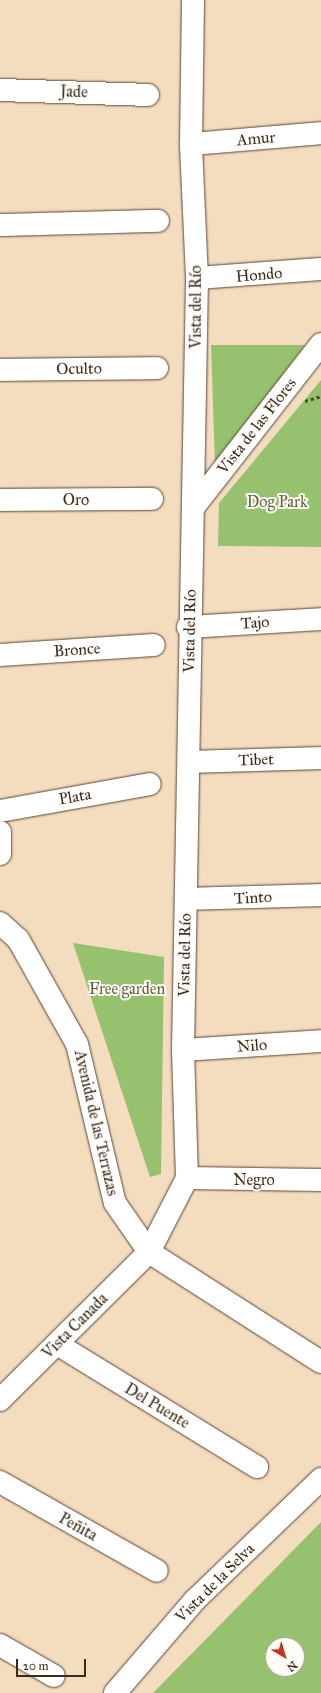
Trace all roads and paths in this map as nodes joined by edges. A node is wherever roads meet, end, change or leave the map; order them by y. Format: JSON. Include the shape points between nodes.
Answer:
{"nodes":[{"id":1,"x":193,"y":0,"type":"edge"},
{"id":2,"x":0,"y":90,"type":"edge"},
{"id":3,"x":148,"y":95,"type":"dead end"},
{"id":4,"x":321,"y":133,"type":"edge"},
{"id":5,"x":191,"y":144,"type":"junction"},
{"id":6,"x":158,"y":221,"type":"dead end"},
{"id":7,"x":0,"y":225,"type":"edge"},
{"id":8,"x":321,"y":269,"type":"edge"},
{"id":9,"x":197,"y":278,"type":"junction"},
{"id":10,"x":321,"y":344,"type":"edge"},
{"id":11,"x":157,"y":368,"type":"dead end"},
{"id":12,"x":0,"y":370,"type":"edge"},
{"id":13,"x":0,"y":500,"type":"edge"},
{"id":14,"x":152,"y":500,"type":"dead end"},
{"id":15,"x":193,"y":508,"type":"junction"},
{"id":16,"x":321,"y":619,"type":"edge"},
{"id":17,"x":188,"y":627,"type":"junction"},
{"id":18,"x":154,"y":645,"type":"dead end"},
{"id":19,"x":0,"y":655,"type":"edge"},
{"id":20,"x":321,"y":758,"type":"edge"},
{"id":21,"x":190,"y":762,"type":"junction"},
{"id":22,"x":150,"y":784,"type":"dead end"},
{"id":23,"x":0,"y":811,"type":"edge"},
{"id":24,"x":0,"y":832,"type":"edge"},
{"id":25,"x":0,"y":854,"type":"edge"},
{"id":26,"x":321,"y":895,"type":"edge"},
{"id":27,"x":186,"y":899,"type":"junction"},
{"id":28,"x":0,"y":923,"type":"edge"},
{"id":29,"x":321,"y":1041,"type":"edge"},
{"id":30,"x":183,"y":1050,"type":"junction"},
{"id":31,"x":187,"y":1178,"type":"junction"},
{"id":32,"x":321,"y":1180,"type":"edge"},
{"id":33,"x":149,"y":1252,"type":"junction"},
{"id":34,"x":57,"y":1344,"type":"junction"},
{"id":35,"x":321,"y":1362,"type":"edge"},
{"id":36,"x":0,"y":1400,"type":"edge"},
{"id":37,"x":257,"y":1467,"type":"dead end"},
{"id":38,"x":321,"y":1479,"type":"edge"},
{"id":39,"x":0,"y":1482,"type":"edge"},
{"id":40,"x":157,"y":1571,"type":"dead end"},
{"id":41,"x":0,"y":1645,"type":"edge"},
{"id":42,"x":54,"y":1676,"type":"dead end"},
{"id":43,"x":115,"y":1693,"type":"edge"}],
"edges":[{"from":1,"to":5,"type":"street","name":"Vista del Río"},
{"from":2,"to":3,"type":"street","name":"Jade"},
{"from":4,"to":5,"type":"street","name":"Amur"},
{"from":5,"to":9,"type":"street","name":"Vista del Río"},
{"from":6,"to":7,"type":"street"},
{"from":8,"to":9,"type":"street","name":"Hondo"},
{"from":9,"to":15,"type":"street","name":"Vista del Río"},
{"from":10,"to":15,"type":"street","name":"Vista de las Flores"},
{"from":11,"to":12,"type":"street","name":"Oculto"},
{"from":13,"to":14,"type":"street","name":"Oro"},
{"from":15,"to":17,"type":"street","name":"Vista del Río"},
{"from":16,"to":17,"type":"street","name":"Tajo"},
{"from":17,"to":21,"type":"street","name":"Vista del Río"},
{"from":18,"to":19,"type":"street","name":"Bronce"},
{"from":20,"to":21,"type":"street","name":"Tibet"},
{"from":21,"to":27,"type":"street","name":"Vista del Río"},
{"from":22,"to":23,"type":"street","name":"Plata"},
{"from":24,"to":25,"type":"street"},
{"from":26,"to":27,"type":"street","name":"Tinto"},
{"from":27,"to":30,"type":"street","name":"Vista del Río"},
{"from":28,"to":33,"type":"street","name":"Avenida de las Terrazas","via":[[18,939],[77,1044],[115,1203]]},
{"from":29,"to":30,"type":"street","name":"Nilo"},
{"from":30,"to":31,"type":"street","name":"Vista del Río"},
{"from":31,"to":32,"type":"street","name":"Negro"},
{"from":31,"to":33,"type":"street","name":"Vista del Río"},
{"from":33,"to":34,"type":"street","name":"Vista Canada"},
{"from":33,"to":35,"type":"street","name":"Avenida de las Terrazas"},
{"from":34,"to":36,"type":"street","name":"Vista Canada"},
{"from":34,"to":37,"type":"street","name":"Del Puente"},
{"from":38,"to":43,"type":"street","name":"Vista de la Selva","via":[[195,1600]]},
{"from":39,"to":40,"type":"street","name":"Peñita"},
{"from":41,"to":42,"type":"street"}]}
